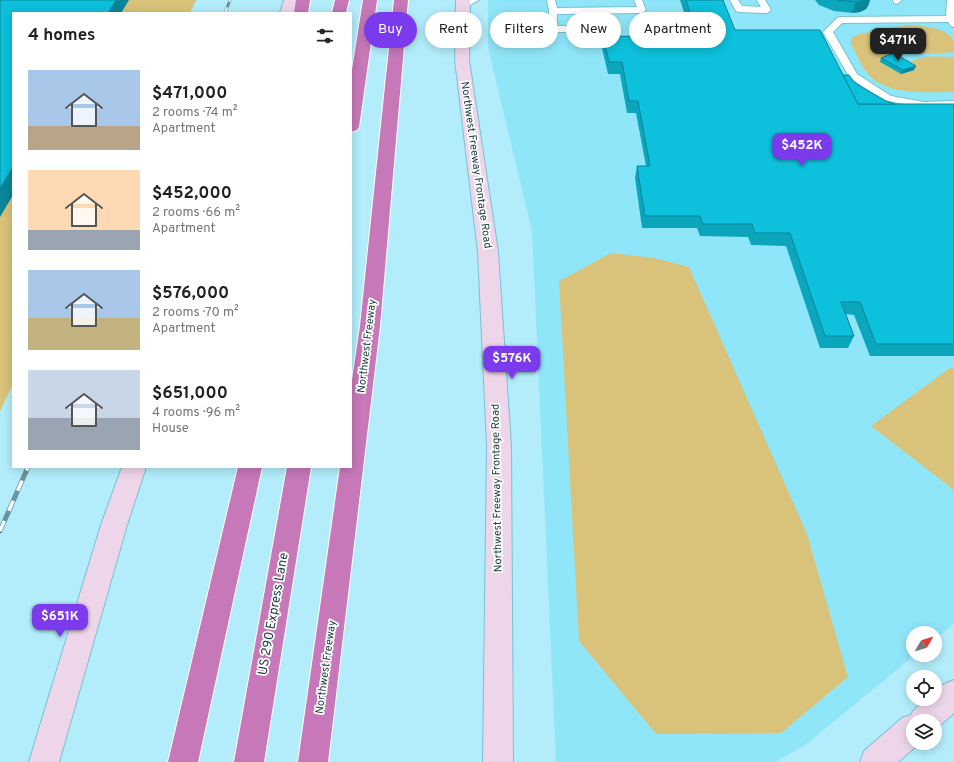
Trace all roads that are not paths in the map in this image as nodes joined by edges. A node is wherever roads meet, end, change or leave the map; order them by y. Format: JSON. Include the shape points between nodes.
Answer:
{"nodes":[{"id":1,"x":291,"y":0,"type":"edge"},
{"id":2,"x":303,"y":0,"type":"edge"},
{"id":3,"x":342,"y":0,"type":"edge"},
{"id":4,"x":370,"y":0,"type":"edge"},
{"id":5,"x":402,"y":0,"type":"edge"},
{"id":6,"x":551,"y":0,"type":"edge"},
{"id":7,"x":638,"y":0,"type":"edge"},
{"id":8,"x":734,"y":0,"type":"edge"},
{"id":9,"x":761,"y":0,"type":"edge"},
{"id":10,"x":951,"y":0,"type":"edge"},
{"id":11,"x":467,"y":2,"type":"edge"},
{"id":12,"x":553,"y":11,"type":"junction"},
{"id":13,"x":287,"y":12,"type":"edge"},
{"id":14,"x":300,"y":12,"type":"edge"},
{"id":15,"x":339,"y":12,"type":"edge"},
{"id":16,"x":952,"y":22,"type":"edge"},
{"id":17,"x":566,"y":29,"type":"edge"},
{"id":18,"x":954,"y":104,"type":"edge"},
{"id":19,"x":352,"y":120,"type":"edge"},
{"id":20,"x":352,"y":464,"type":"edge"},
{"id":21,"x":134,"y":468,"type":"edge"},
{"id":22,"x":250,"y":468,"type":"edge"},
{"id":23,"x":299,"y":468,"type":"edge"},
{"id":24,"x":351,"y":468,"type":"edge"},
{"id":25,"x":954,"y":694,"type":"edge"},
{"id":26,"x":931,"y":714,"type":"edge"},
{"id":27,"x":906,"y":735,"type":"edge"},
{"id":28,"x":44,"y":762,"type":"edge"},
{"id":29,"x":183,"y":762,"type":"edge"},
{"id":30,"x":249,"y":762,"type":"edge"},
{"id":31,"x":313,"y":762,"type":"edge"},
{"id":32,"x":498,"y":762,"type":"edge"},
{"id":33,"x":875,"y":762,"type":"edge"}],
"edges":[{"from":1,"to":13,"type":"main road"},
{"from":2,"to":14,"type":"highway"},
{"from":3,"to":15,"type":"highway"},
{"from":4,"to":19,"type":"highway"},
{"from":5,"to":20,"type":"highway","name":"Northwest Freeway","via":[[369,334]]},
{"from":6,"to":12,"type":"lane"},
{"from":7,"to":12,"type":"lane","via":[[642,10]]},
{"from":8,"to":9,"type":"lane","via":[[739,9],[767,10]]},
{"from":10,"to":16,"type":"lane"},
{"from":11,"to":32,"type":"main road","name":"Northwest Freeway Frontage Road","via":[[462,60],[488,252],[499,446]]},
{"from":12,"to":17,"type":"lane","via":[[553,29]]},
{"from":16,"to":18,"type":"lane","via":[[840,20],[828,32],[853,76],[888,98],[924,105]]},
{"from":21,"to":28,"type":"main road","via":[[114,525]]},
{"from":22,"to":29,"type":"highway"},
{"from":23,"to":30,"type":"highway","name":"US 290 Express Lane"},
{"from":24,"to":31,"type":"highway","name":"Northwest Freeway"},
{"from":25,"to":26,"type":"main road"},
{"from":27,"to":33,"type":"main road"}]}
